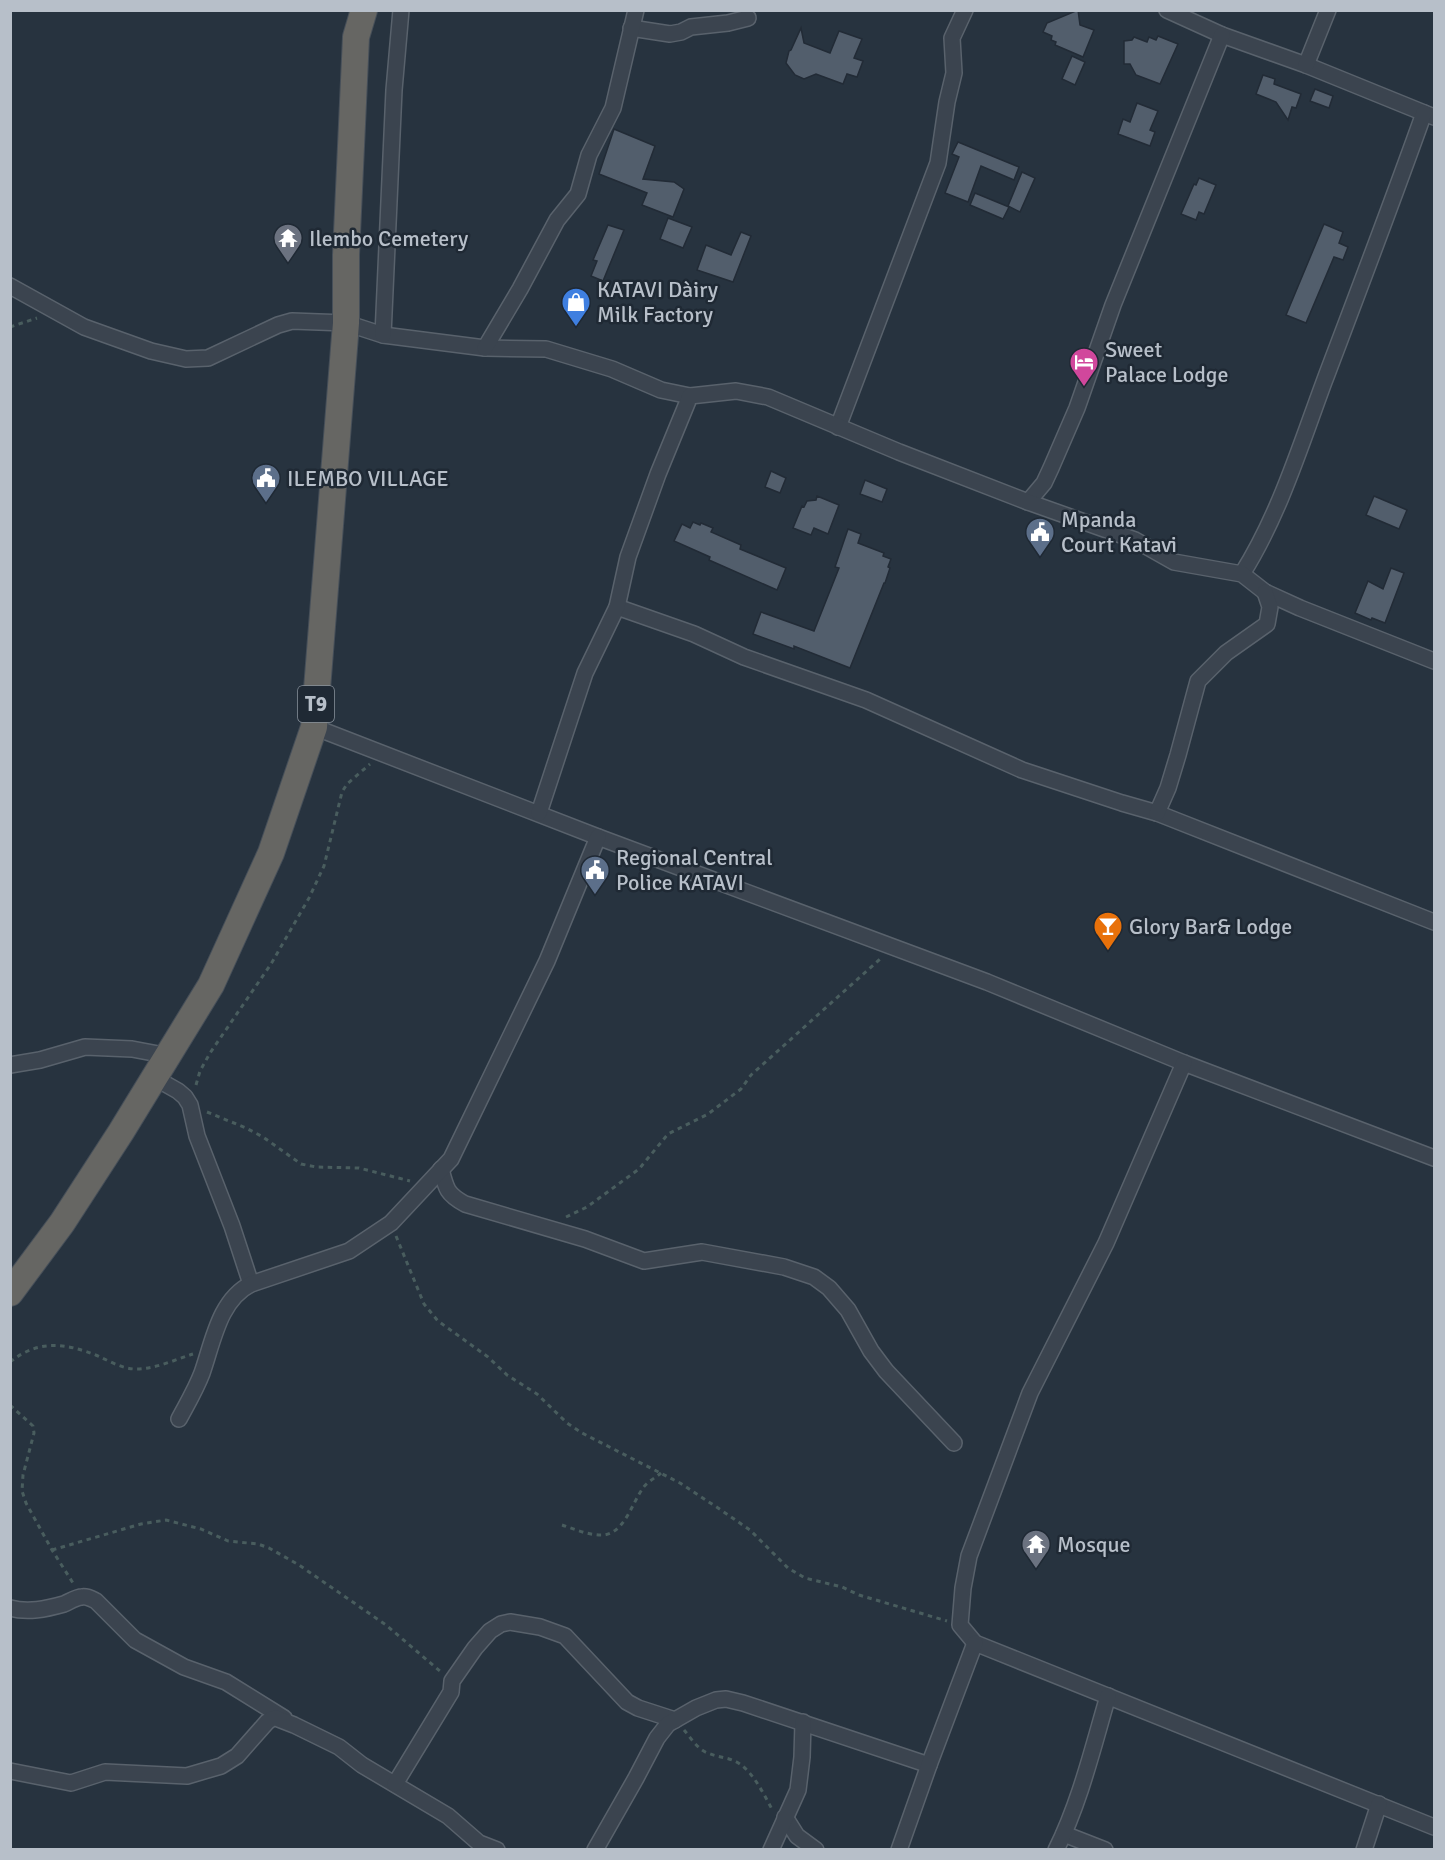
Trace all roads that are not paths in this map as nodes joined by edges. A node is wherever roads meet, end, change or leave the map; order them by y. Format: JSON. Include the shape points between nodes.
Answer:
{"nodes":[{"id":1,"x":350,"y":10,"type":"edge"},
{"id":2,"x":364,"y":10,"type":"edge"},
{"id":3,"x":401,"y":10,"type":"edge"},
{"id":4,"x":636,"y":10,"type":"edge"},
{"id":5,"x":965,"y":10,"type":"edge"},
{"id":6,"x":1167,"y":10,"type":"edge"},
{"id":7,"x":1328,"y":10,"type":"edge"},
{"id":8,"x":748,"y":18,"type":"dead end"},
{"id":9,"x":631,"y":28,"type":"junction"},
{"id":10,"x":1222,"y":35,"type":"junction"},
{"id":11,"x":356,"y":37,"type":"junction"},
{"id":12,"x":1306,"y":65,"type":"junction"},
{"id":13,"x":1429,"y":115,"type":"edge"},
{"id":14,"x":10,"y":286,"type":"edge"},
{"id":15,"x":346,"y":323,"type":"junction"},
{"id":16,"x":383,"y":335,"type":"junction"},
{"id":17,"x":484,"y":348,"type":"junction"},
{"id":18,"x":690,"y":396,"type":"junction"},
{"id":19,"x":838,"y":427,"type":"junction"},
{"id":20,"x":1028,"y":502,"type":"junction"},
{"id":21,"x":1242,"y":574,"type":"junction"},
{"id":22,"x":1265,"y":592,"type":"junction"},
{"id":23,"x":617,"y":607,"type":"junction"},
{"id":24,"x":1434,"y":661,"type":"edge"},
{"id":25,"x":314,"y":727,"type":"junction"},
{"id":26,"x":539,"y":813,"type":"junction"},
{"id":27,"x":1157,"y":813,"type":"junction"},
{"id":28,"x":598,"y":837,"type":"junction"},
{"id":29,"x":1434,"y":922,"type":"edge"},
{"id":30,"x":169,"y":1056,"type":"junction"},
{"id":31,"x":1184,"y":1063,"type":"junction"},
{"id":32,"x":10,"y":1065,"type":"edge"},
{"id":33,"x":155,"y":1078,"type":"junction"},
{"id":34,"x":1434,"y":1158,"type":"edge"},
{"id":35,"x":441,"y":1169,"type":"junction"},
{"id":36,"x":250,"y":1284,"type":"junction"},
{"id":37,"x":10,"y":1293,"type":"edge"},
{"id":38,"x":179,"y":1419,"type":"dead end"},
{"id":39,"x":954,"y":1443,"type":"dead end"},
{"id":40,"x":10,"y":1608,"type":"edge"},
{"id":41,"x":975,"y":1643,"type":"junction"},
{"id":42,"x":1108,"y":1696,"type":"junction"},
{"id":43,"x":675,"y":1720,"type":"junction"},
{"id":44,"x":803,"y":1722,"type":"junction"},
{"id":45,"x":294,"y":1725,"type":"junction"},
{"id":46,"x":928,"y":1765,"type":"junction"},
{"id":47,"x":10,"y":1771,"type":"edge"},
{"id":48,"x":395,"y":1784,"type":"junction"},
{"id":49,"x":1379,"y":1804,"type":"junction"},
{"id":50,"x":783,"y":1821,"type":"junction"},
{"id":51,"x":1434,"y":1827,"type":"edge"},
{"id":52,"x":1064,"y":1834,"type":"junction"},
{"id":53,"x":497,"y":1850,"type":"edge"},
{"id":54,"x":595,"y":1850,"type":"edge"},
{"id":55,"x":771,"y":1850,"type":"edge"},
{"id":56,"x":816,"y":1850,"type":"edge"},
{"id":57,"x":899,"y":1850,"type":"edge"},
{"id":58,"x":1056,"y":1850,"type":"edge"},
{"id":59,"x":1105,"y":1850,"type":"edge"},
{"id":60,"x":1364,"y":1850,"type":"edge"}],
"edges":[{"from":1,"to":11,"type":"highway","number":"T9"},
{"from":2,"to":11,"type":"highway","number":"T9"},
{"from":3,"to":16,"type":"street"},
{"from":4,"to":9,"type":"street"},
{"from":5,"to":19,"type":"street","via":[[952,38],[954,73],[938,163]]},
{"from":6,"to":10,"type":"street"},
{"from":7,"to":12,"type":"street"},
{"from":8,"to":9,"type":"street","via":[[670,34]]},
{"from":9,"to":17,"type":"street","via":[[613,108],[589,154],[578,194],[557,220]]},
{"from":10,"to":12,"type":"street"},
{"from":10,"to":20,"type":"street","via":[[1113,305],[1077,408],[1044,483]]},
{"from":11,"to":15,"type":"highway","number":"T9"},
{"from":12,"to":13,"type":"street"},
{"from":13,"to":21,"type":"street","via":[[1294,463],[1258,548]]},
{"from":14,"to":15,"type":"street","via":[[84,327],[186,359],[208,358],[292,321]]},
{"from":15,"to":16,"type":"street"},
{"from":15,"to":25,"type":"highway","number":"T9"},
{"from":16,"to":17,"type":"street"},
{"from":17,"to":18,"type":"street","via":[[546,349],[612,369],[661,390]]},
{"from":18,"to":19,"type":"street","via":[[736,391],[768,397]]},
{"from":18,"to":23,"type":"street","via":[[628,557]]},
{"from":19,"to":20,"type":"street"},
{"from":20,"to":21,"type":"street","via":[[1135,540],[1173,562]]},
{"from":21,"to":22,"type":"street"},
{"from":22,"to":24,"type":"street"},
{"from":22,"to":27,"type":"street","via":[[1270,608],[1267,624],[1226,653],[1198,681]]},
{"from":23,"to":26,"type":"street","via":[[585,673]]},
{"from":23,"to":27,"type":"street","via":[[866,700],[1022,770]]},
{"from":25,"to":26,"type":"street"},
{"from":25,"to":30,"type":"highway","number":"T9","via":[[271,853],[211,986]]},
{"from":26,"to":28,"type":"street"},
{"from":27,"to":29,"type":"street"},
{"from":28,"to":31,"type":"street","via":[[987,982]]},
{"from":28,"to":35,"type":"street","via":[[547,962],[451,1159]]},
{"from":30,"to":32,"type":"street","via":[[132,1049],[85,1047]]},
{"from":30,"to":33,"type":"highway","number":"T9"},
{"from":31,"to":34,"type":"street"},
{"from":31,"to":41,"type":"street","via":[[1106,1243],[1030,1394],[969,1556],[960,1625]]},
{"from":33,"to":36,"type":"street","via":[[178,1091],[193,1107],[197,1136]]},
{"from":33,"to":37,"type":"highway","number":"T9","via":[[62,1223]]},
{"from":35,"to":36,"type":"street","via":[[391,1223],[349,1251]]},
{"from":35,"to":39,"type":"street","via":[[446,1189],[465,1204],[644,1261],[702,1252],[784,1266],[814,1277],[848,1310],[886,1371]]},
{"from":36,"to":38,"type":"street","via":[[240,1289],[225,1310],[195,1390]]},
{"from":40,"to":45,"type":"street","via":[[33,1611],[82,1597],[96,1601],[135,1640],[184,1667],[226,1682]]},
{"from":41,"to":42,"type":"street"},
{"from":41,"to":46,"type":"street"},
{"from":42,"to":49,"type":"street"},
{"from":42,"to":52,"type":"street"},
{"from":43,"to":44,"type":"street","via":[[696,1708],[726,1699]]},
{"from":43,"to":48,"type":"street","via":[[627,1702],[565,1636],[526,1624],[501,1624],[475,1648],[452,1681],[451,1692]]},
{"from":43,"to":54,"type":"street","via":[[657,1738]]},
{"from":44,"to":46,"type":"street"},
{"from":44,"to":50,"type":"street","via":[[801,1777]]},
{"from":45,"to":47,"type":"street","via":[[271,1719],[237,1756],[221,1766],[187,1776],[105,1772],[65,1783]]},
{"from":45,"to":48,"type":"street","via":[[339,1747]]},
{"from":46,"to":57,"type":"street"},
{"from":48,"to":53,"type":"street","via":[[448,1816],[479,1844]]},
{"from":49,"to":51,"type":"street"},
{"from":49,"to":60,"type":"street"},
{"from":50,"to":55,"type":"street"},
{"from":50,"to":56,"type":"street"},
{"from":52,"to":58,"type":"street"},
{"from":52,"to":59,"type":"street"}]}
